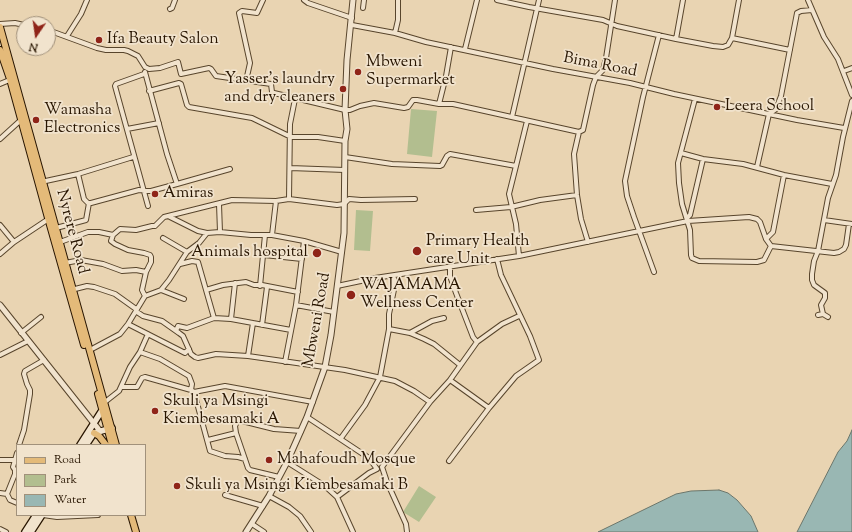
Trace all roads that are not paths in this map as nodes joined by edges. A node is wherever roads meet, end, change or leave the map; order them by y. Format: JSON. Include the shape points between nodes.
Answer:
{"nodes":[{"id":1,"x":87,"y":0,"type":"edge"},
{"id":2,"x":175,"y":0,"type":"edge"},
{"id":3,"x":263,"y":0,"type":"edge"},
{"id":4,"x":304,"y":0,"type":"edge"},
{"id":5,"x":353,"y":0,"type":"edge"},
{"id":6,"x":364,"y":0,"type":"edge"},
{"id":7,"x":398,"y":0,"type":"edge"},
{"id":8,"x":477,"y":0,"type":"edge"},
{"id":9,"x":497,"y":0,"type":"edge"},
{"id":10,"x":539,"y":0,"type":"edge"},
{"id":11,"x":615,"y":0,"type":"edge"},
{"id":12,"x":682,"y":0,"type":"edge"},
{"id":13,"x":739,"y":0,"type":"edge"},
{"id":14,"x":808,"y":0,"type":"edge"},
{"id":15,"x":363,"y":8,"type":"dead end"},
{"id":16,"x":537,"y":8,"type":"junction"},
{"id":17,"x":170,"y":9,"type":"dead end"},
{"id":18,"x":812,"y":10,"type":"junction"},
{"id":19,"x":352,"y":18,"type":"junction"},
{"id":20,"x":611,"y":23,"type":"junction"},
{"id":21,"x":16,"y":24,"type":"edge"},
{"id":22,"x":352,"y":24,"type":"junction"},
{"id":23,"x":0,"y":26,"type":"edge"},
{"id":24,"x":56,"y":33,"type":"edge"},
{"id":25,"x":395,"y":33,"type":"junction"},
{"id":26,"x":659,"y":35,"type":"junction"},
{"id":27,"x":67,"y":36,"type":"junction"},
{"id":28,"x":732,"y":38,"type":"junction"},
{"id":29,"x":676,"y":39,"type":"junction"},
{"id":30,"x":2,"y":43,"type":"edge"},
{"id":31,"x":451,"y":47,"type":"junction"},
{"id":32,"x":465,"y":49,"type":"junction"},
{"id":33,"x":0,"y":50,"type":"edge"},
{"id":34,"x":790,"y":50,"type":"junction"},
{"id":35,"x":525,"y":62,"type":"junction"},
{"id":36,"x":145,"y":67,"type":"junction"},
{"id":37,"x":852,"y":68,"type":"edge"},
{"id":38,"x":844,"y":72,"type":"junction"},
{"id":39,"x":144,"y":74,"type":"junction"},
{"id":40,"x":181,"y":74,"type":"junction"},
{"id":41,"x":596,"y":76,"type":"junction"},
{"id":42,"x":13,"y":79,"type":"junction"},
{"id":43,"x":246,"y":80,"type":"junction"},
{"id":44,"x":179,"y":83,"type":"junction"},
{"id":45,"x":0,"y":84,"type":"edge"},
{"id":46,"x":646,"y":87,"type":"junction"},
{"id":47,"x":149,"y":91,"type":"junction"},
{"id":48,"x":852,"y":95,"type":"edge"},
{"id":49,"x":695,"y":98,"type":"junction"},
{"id":50,"x":296,"y":99,"type":"junction"},
{"id":51,"x":852,"y":101,"type":"edge"},
{"id":52,"x":439,"y":104,"type":"junction"},
{"id":53,"x":345,"y":110,"type":"junction"},
{"id":54,"x":769,"y":114,"type":"junction"},
{"id":55,"x":512,"y":117,"type":"junction"},
{"id":56,"x":24,"y":118,"type":"junction"},
{"id":57,"x":527,"y":121,"type":"junction"},
{"id":58,"x":159,"y":123,"type":"junction"},
{"id":59,"x":844,"y":128,"type":"junction"},
{"id":60,"x":127,"y":129,"type":"junction"},
{"id":61,"x":579,"y":132,"type":"junction"},
{"id":62,"x":290,"y":137,"type":"junction"},
{"id":63,"x":0,"y":139,"type":"edge"},
{"id":64,"x":345,"y":140,"type":"junction"},
{"id":65,"x":681,"y":152,"type":"junction"},
{"id":66,"x":133,"y":157,"type":"junction"},
{"id":67,"x":345,"y":157,"type":"junction"},
{"id":68,"x":703,"y":159,"type":"junction"},
{"id":69,"x":516,"y":166,"type":"junction"},
{"id":70,"x":757,"y":167,"type":"junction"},
{"id":71,"x":290,"y":168,"type":"junction"},
{"id":72,"x":230,"y":169,"type":"dead end"},
{"id":73,"x":345,"y":170,"type":"junction"},
{"id":74,"x":78,"y":174,"type":"junction"},
{"id":75,"x":784,"y":175,"type":"junction"},
{"id":76,"x":41,"y":182,"type":"junction"},
{"id":77,"x":177,"y":184,"type":"junction"},
{"id":78,"x":832,"y":184,"type":"junction"},
{"id":79,"x":143,"y":190,"type":"junction"},
{"id":80,"x":577,"y":195,"type":"junction"},
{"id":81,"x":289,"y":199,"type":"junction"},
{"id":82,"x":415,"y":199,"type":"dead end"},
{"id":83,"x":276,"y":201,"type":"junction"},
{"id":84,"x":89,"y":203,"type":"junction"},
{"id":85,"x":219,"y":204,"type":"junction"},
{"id":86,"x":344,"y":204,"type":"junction"},
{"id":87,"x":148,"y":206,"type":"dead end"},
{"id":88,"x":512,"y":207,"type":"junction"},
{"id":89,"x":476,"y":210,"type":"dead end"},
{"id":90,"x":170,"y":217,"type":"junction"},
{"id":91,"x":50,"y":218,"type":"junction"},
{"id":92,"x":688,"y":220,"type":"junction"},
{"id":93,"x":824,"y":220,"type":"junction"},
{"id":94,"x":850,"y":224,"type":"edge"},
{"id":95,"x":0,"y":225,"type":"edge"},
{"id":96,"x":56,"y":228,"type":"junction"},
{"id":97,"x":638,"y":230,"type":"junction"},
{"id":98,"x":220,"y":232,"type":"junction"},
{"id":99,"x":207,"y":233,"type":"junction"},
{"id":100,"x":113,"y":235,"type":"junction"},
{"id":101,"x":265,"y":235,"type":"junction"},
{"id":102,"x":272,"y":235,"type":"junction"},
{"id":103,"x":163,"y":238,"type":"dead end"},
{"id":104,"x":766,"y":239,"type":"junction"},
{"id":105,"x":304,"y":241,"type":"junction"},
{"id":106,"x":14,"y":242,"type":"junction"},
{"id":107,"x":60,"y":242,"type":"junction"},
{"id":108,"x":588,"y":242,"type":"junction"},
{"id":109,"x":771,"y":246,"type":"junction"},
{"id":110,"x":818,"y":251,"type":"junction"},
{"id":111,"x":187,"y":252,"type":"junction"},
{"id":112,"x":342,"y":252,"type":"junction"},
{"id":113,"x":0,"y":254,"type":"edge"},
{"id":114,"x":264,"y":255,"type":"junction"},
{"id":115,"x":519,"y":256,"type":"junction"},
{"id":116,"x":497,"y":259,"type":"junction"},
{"id":117,"x":302,"y":260,"type":"junction"},
{"id":118,"x":65,"y":263,"type":"junction"},
{"id":119,"x":180,"y":264,"type":"junction"},
{"id":120,"x":450,"y":267,"type":"junction"},
{"id":121,"x":146,"y":272,"type":"junction"},
{"id":122,"x":654,"y":272,"type":"dead end"},
{"id":123,"x":393,"y":276,"type":"junction"},
{"id":124,"x":235,"y":283,"type":"junction"},
{"id":125,"x":260,"y":286,"type":"junction"},
{"id":126,"x":337,"y":286,"type":"junction"},
{"id":127,"x":267,"y":287,"type":"junction"},
{"id":128,"x":71,"y":290,"type":"junction"},
{"id":129,"x":161,"y":290,"type":"junction"},
{"id":130,"x":206,"y":290,"type":"junction"},
{"id":131,"x":298,"y":292,"type":"junction"},
{"id":132,"x":145,"y":296,"type":"junction"},
{"id":133,"x":184,"y":299,"type":"dead end"},
{"id":134,"x":0,"y":305,"type":"edge"},
{"id":135,"x":296,"y":306,"type":"junction"},
{"id":136,"x":136,"y":309,"type":"junction"},
{"id":137,"x":334,"y":312,"type":"junction"},
{"id":138,"x":520,"y":316,"type":"junction"},
{"id":139,"x":41,"y":317,"type":"dead end"},
{"id":140,"x":828,"y":317,"type":"dead end"},
{"id":141,"x":214,"y":318,"type":"junction"},
{"id":142,"x":444,"y":318,"type":"dead end"},
{"id":143,"x":231,"y":319,"type":"junction"},
{"id":144,"x":253,"y":323,"type":"junction"},
{"id":145,"x":128,"y":324,"type":"junction"},
{"id":146,"x":262,"y":325,"type":"junction"},
{"id":147,"x":389,"y":329,"type":"junction"},
{"id":148,"x":291,"y":330,"type":"junction"},
{"id":149,"x":176,"y":331,"type":"junction"},
{"id":150,"x":22,"y":333,"type":"junction"},
{"id":151,"x":410,"y":333,"type":"junction"},
{"id":152,"x":148,"y":334,"type":"junction"},
{"id":153,"x":28,"y":341,"type":"junction"},
{"id":154,"x":477,"y":342,"type":"junction"},
{"id":155,"x":189,"y":349,"type":"junction"},
{"id":156,"x":90,"y":350,"type":"junction"},
{"id":157,"x":140,"y":352,"type":"junction"},
{"id":158,"x":0,"y":355,"type":"edge"},
{"id":159,"x":248,"y":356,"type":"junction"},
{"id":160,"x":44,"y":360,"type":"junction"},
{"id":161,"x":285,"y":362,"type":"junction"},
{"id":162,"x":460,"y":365,"type":"junction"},
{"id":163,"x":325,"y":367,"type":"junction"},
{"id":164,"x":380,"y":377,"type":"junction"},
{"id":165,"x":450,"y":380,"type":"junction"},
{"id":166,"x":121,"y":387,"type":"junction"},
{"id":167,"x":192,"y":391,"type":"junction"},
{"id":168,"x":105,"y":402,"type":"junction"},
{"id":169,"x":313,"y":402,"type":"junction"},
{"id":170,"x":430,"y":402,"type":"junction"},
{"id":171,"x":489,"y":408,"type":"junction"},
{"id":172,"x":105,"y":409,"type":"junction"},
{"id":173,"x":307,"y":417,"type":"junction"},
{"id":174,"x":94,"y":423,"type":"junction"},
{"id":175,"x":109,"y":428,"type":"junction"},
{"id":176,"x":301,"y":431,"type":"junction"},
{"id":177,"x":97,"y":432,"type":"junction"},
{"id":178,"x":236,"y":433,"type":"junction"},
{"id":179,"x":341,"y":438,"type":"junction"},
{"id":180,"x":208,"y":440,"type":"junction"},
{"id":181,"x":19,"y":444,"type":"edge"},
{"id":182,"x":81,"y":444,"type":"edge"},
{"id":183,"x":87,"y":444,"type":"edge"},
{"id":184,"x":105,"y":444,"type":"edge"},
{"id":185,"x":112,"y":444,"type":"edge"},
{"id":186,"x":116,"y":444,"type":"edge"},
{"id":187,"x":16,"y":456,"type":"edge"},
{"id":188,"x":245,"y":459,"type":"junction"},
{"id":189,"x":0,"y":460,"type":"edge"},
{"id":190,"x":15,"y":460,"type":"junction"},
{"id":191,"x":449,"y":461,"type":"dead end"},
{"id":192,"x":287,"y":462,"type":"junction"},
{"id":193,"x":380,"y":468,"type":"junction"},
{"id":194,"x":279,"y":477,"type":"junction"},
{"id":195,"x":0,"y":493,"type":"edge"},
{"id":196,"x":7,"y":494,"type":"junction"},
{"id":197,"x":225,"y":495,"type":"dead end"},
{"id":198,"x":269,"y":496,"type":"junction"},
{"id":199,"x":337,"y":497,"type":"junction"},
{"id":200,"x":16,"y":503,"type":"edge"},
{"id":201,"x":262,"y":506,"type":"junction"},
{"id":202,"x":36,"y":516,"type":"edge"},
{"id":203,"x":42,"y":516,"type":"edge"},
{"id":204,"x":48,"y":516,"type":"edge"},
{"id":205,"x":84,"y":516,"type":"edge"},
{"id":206,"x":131,"y":516,"type":"edge"},
{"id":207,"x":135,"y":516,"type":"edge"},
{"id":208,"x":34,"y":523,"type":"junction"},
{"id":209,"x":252,"y":524,"type":"junction"},
{"id":210,"x":0,"y":529,"type":"edge"},
{"id":211,"x":6,"y":532,"type":"edge"},
{"id":212,"x":25,"y":532,"type":"edge"},
{"id":213,"x":31,"y":532,"type":"edge"},
{"id":214,"x":136,"y":532,"type":"edge"},
{"id":215,"x":140,"y":532,"type":"edge"},
{"id":216,"x":246,"y":532,"type":"edge"},
{"id":217,"x":264,"y":532,"type":"edge"},
{"id":218,"x":311,"y":532,"type":"edge"},
{"id":219,"x":353,"y":532,"type":"edge"},
{"id":220,"x":407,"y":532,"type":"edge"}],
"edges":[{"from":1,"to":27,"type":"street"},
{"from":2,"to":17,"type":"street"},
{"from":3,"to":43,"type":"street","via":[[257,13],[239,13],[250,62]]},
{"from":4,"to":19,"type":"street"},
{"from":5,"to":19,"type":"street","name":"Mbweni Road"},
{"from":6,"to":15,"type":"street"},
{"from":7,"to":25,"type":"street"},
{"from":8,"to":32,"type":"street"},
{"from":9,"to":16,"type":"street"},
{"from":10,"to":16,"type":"street"},
{"from":11,"to":20,"type":"street"},
{"from":12,"to":29,"type":"street"},
{"from":13,"to":28,"type":"street"},
{"from":14,"to":18,"type":"street"},
{"from":16,"to":20,"type":"street"},
{"from":16,"to":35,"type":"street"},
{"from":18,"to":34,"type":"street","via":[[798,12]]},
{"from":18,"to":38,"type":"street"},
{"from":19,"to":22,"type":"street","name":"Mbweni Road"},
{"from":20,"to":26,"type":"street"},
{"from":20,"to":41,"type":"street","via":[[603,70]]},
{"from":21,"to":23,"type":"street"},
{"from":22,"to":25,"type":"street","name":"Bima Road"},
{"from":22,"to":53,"type":"street","name":"Mbweni Road","via":[[347,60]]},
{"from":23,"to":30,"type":"main road","name":"Nyrere Road"},
{"from":24,"to":27,"type":"street"},
{"from":25,"to":31,"type":"street","name":"Bima Road"},
{"from":26,"to":29,"type":"street"},
{"from":26,"to":46,"type":"street"},
{"from":27,"to":36,"type":"street","via":[[97,48],[124,50],[138,56]]},
{"from":28,"to":29,"type":"street","via":[[728,45],[723,47]]},
{"from":28,"to":34,"type":"street"},
{"from":30,"to":42,"type":"main road","name":"Nyrere Road"},
{"from":31,"to":32,"type":"street","name":"Bima Road"},
{"from":31,"to":52,"type":"street"},
{"from":32,"to":35,"type":"street","name":"Bima Road"},
{"from":33,"to":42,"type":"main road","name":"Nyrere Road"},
{"from":34,"to":54,"type":"street","via":[[779,102],[776,109]]},
{"from":35,"to":41,"type":"street","name":"Bima Road"},
{"from":35,"to":55,"type":"street"},
{"from":36,"to":39,"type":"street"},
{"from":36,"to":40,"type":"street","via":[[160,68],[178,62]]},
{"from":37,"to":38,"type":"street"},
{"from":38,"to":48,"type":"street"},
{"from":39,"to":47,"type":"street"},
{"from":39,"to":60,"type":"street","via":[[115,86]]},
{"from":40,"to":43,"type":"street","via":[[209,68],[216,76]]},
{"from":40,"to":44,"type":"street"},
{"from":41,"to":46,"type":"street","name":"Bima Road"},
{"from":41,"to":61,"type":"street","via":[[584,130]]},
{"from":42,"to":45,"type":"street"},
{"from":42,"to":56,"type":"main road","name":"Nyrere Road"},
{"from":43,"to":50,"type":"street","via":[[271,84],[274,94]]},
{"from":44,"to":47,"type":"street"},
{"from":44,"to":62,"type":"street","via":[[189,107],[252,118]]},
{"from":46,"to":49,"type":"street","name":"Bima Road"},
{"from":46,"to":97,"type":"street","via":[[625,182]]},
{"from":47,"to":58,"type":"street"},
{"from":49,"to":54,"type":"street","name":"Bima Road"},
{"from":49,"to":65,"type":"street"},
{"from":50,"to":53,"type":"street"},
{"from":50,"to":62,"type":"street","via":[[290,124]]},
{"from":51,"to":59,"type":"street"},
{"from":52,"to":53,"type":"street","via":[[413,100],[404,108],[374,103]]},
{"from":52,"to":55,"type":"street","via":[[453,104]]},
{"from":53,"to":64,"type":"street","name":"Mbweni Road"},
{"from":54,"to":59,"type":"street","name":"Bima Road"},
{"from":54,"to":70,"type":"street"},
{"from":55,"to":57,"type":"street"},
{"from":56,"to":63,"type":"street"},
{"from":56,"to":76,"type":"main road","name":"Nyrere Road"},
{"from":57,"to":61,"type":"street"},
{"from":57,"to":69,"type":"street"},
{"from":58,"to":60,"type":"street"},
{"from":58,"to":77,"type":"street"},
{"from":59,"to":78,"type":"street"},
{"from":60,"to":66,"type":"street"},
{"from":61,"to":80,"type":"street","via":[[574,154]]},
{"from":62,"to":64,"type":"street"},
{"from":62,"to":71,"type":"street"},
{"from":64,"to":67,"type":"street","name":"Mbweni Road"},
{"from":65,"to":68,"type":"street"},
{"from":65,"to":92,"type":"street","via":[[678,163],[679,183],[682,204]]},
{"from":66,"to":74,"type":"street"},
{"from":66,"to":79,"type":"street"},
{"from":67,"to":69,"type":"street","via":[[392,164],[440,166],[450,154]]},
{"from":67,"to":73,"type":"street","name":"Mbweni Road"},
{"from":68,"to":70,"type":"street"},
{"from":68,"to":92,"type":"street"},
{"from":69,"to":88,"type":"street","via":[[510,190]]},
{"from":70,"to":75,"type":"street"},
{"from":71,"to":73,"type":"street"},
{"from":71,"to":81,"type":"street"},
{"from":72,"to":77,"type":"street"},
{"from":73,"to":86,"type":"street","name":"Mbweni Road"},
{"from":74,"to":76,"type":"street"},
{"from":74,"to":84,"type":"street","via":[[84,199]]},
{"from":75,"to":78,"type":"street"},
{"from":75,"to":104,"type":"street","via":[[773,232]]},
{"from":76,"to":91,"type":"main road","name":"Nyrere Road"},
{"from":77,"to":79,"type":"street","via":[[151,191]]},
{"from":78,"to":93,"type":"street"},
{"from":79,"to":84,"type":"street"},
{"from":79,"to":87,"type":"street"},
{"from":80,"to":88,"type":"street"},
{"from":80,"to":108,"type":"street"},
{"from":81,"to":83,"type":"street"},
{"from":81,"to":86,"type":"street"},
{"from":82,"to":86,"type":"street","via":[[348,199]]},
{"from":83,"to":85,"type":"street","via":[[232,200]]},
{"from":83,"to":102,"type":"street"},
{"from":84,"to":96,"type":"street","via":[[86,220]]},
{"from":85,"to":90,"type":"street"},
{"from":85,"to":98,"type":"street"},
{"from":86,"to":112,"type":"street","name":"Mbweni Road"},
{"from":88,"to":89,"type":"street"},
{"from":88,"to":115,"type":"street"},
{"from":90,"to":99,"type":"street"},
{"from":90,"to":100,"type":"street","via":[[164,218],[155,226],[136,230],[120,229]]},
{"from":91,"to":96,"type":"main road","name":"Nyrere Road"},
{"from":91,"to":106,"type":"street"},
{"from":91,"to":128,"type":"main road","name":"Nyrere Road"},
{"from":92,"to":97,"type":"street"},
{"from":92,"to":104,"type":"street","via":[[752,217],[760,222]]},
{"from":92,"to":109,"type":"street","via":[[691,255],[695,260],[759,261],[764,260]]},
{"from":93,"to":94,"type":"street"},
{"from":93,"to":110,"type":"street"},
{"from":94,"to":110,"type":"street","via":[[844,249],[834,253]]},
{"from":95,"to":106,"type":"street"},
{"from":96,"to":107,"type":"main road","name":"Nyrere Road"},
{"from":97,"to":108,"type":"street"},
{"from":97,"to":122,"type":"street"},
{"from":98,"to":99,"type":"street"},
{"from":98,"to":101,"type":"street"},
{"from":99,"to":111,"type":"street"},
{"from":100,"to":107,"type":"street","via":[[88,232]]},
{"from":100,"to":121,"type":"street","via":[[111,241],[115,244],[150,255]]},
{"from":101,"to":102,"type":"street"},
{"from":101,"to":114,"type":"street"},
{"from":102,"to":105,"type":"street"},
{"from":103,"to":111,"type":"street"},
{"from":104,"to":109,"type":"street"},
{"from":105,"to":112,"type":"street"},
{"from":105,"to":117,"type":"street"},
{"from":106,"to":113,"type":"street"},
{"from":107,"to":118,"type":"main road","name":"Nyrere Road"},
{"from":108,"to":115,"type":"street"},
{"from":109,"to":110,"type":"street"},
{"from":110,"to":140,"type":"street","via":[[812,280],[814,285],[825,293],[820,314]]},
{"from":111,"to":119,"type":"street"},
{"from":112,"to":126,"type":"street","name":"Mbweni Road"},
{"from":114,"to":117,"type":"street"},
{"from":114,"to":125,"type":"street"},
{"from":115,"to":116,"type":"street"},
{"from":116,"to":120,"type":"street"},
{"from":116,"to":138,"type":"street","via":[[501,275]]},
{"from":117,"to":131,"type":"street"},
{"from":118,"to":121,"type":"street","via":[[82,260],[122,271]]},
{"from":118,"to":128,"type":"main road","name":"Nyrere Road"},
{"from":119,"to":129,"type":"street"},
{"from":119,"to":130,"type":"street","via":[[198,262]]},
{"from":120,"to":123,"type":"street"},
{"from":120,"to":154,"type":"street","via":[[450,276],[456,293]]},
{"from":121,"to":132,"type":"street","via":[[142,290]]},
{"from":123,"to":126,"type":"street"},
{"from":123,"to":147,"type":"street","via":[[396,281],[389,314]]},
{"from":124,"to":125,"type":"street","via":[[246,282]]},
{"from":124,"to":130,"type":"street"},
{"from":124,"to":143,"type":"street"},
{"from":125,"to":127,"type":"street"},
{"from":126,"to":137,"type":"street","name":"Mbweni Road"},
{"from":127,"to":131,"type":"street"},
{"from":127,"to":146,"type":"street"},
{"from":128,"to":136,"type":"street","via":[[94,287],[115,294]]},
{"from":128,"to":156,"type":"main road","name":"Nyrere Road"},
{"from":128,"to":172,"type":"main road","name":"Nyrere Road"},
{"from":129,"to":132,"type":"street"},
{"from":129,"to":133,"type":"street"},
{"from":130,"to":141,"type":"street"},
{"from":131,"to":135,"type":"street"},
{"from":132,"to":136,"type":"street"},
{"from":134,"to":150,"type":"street"},
{"from":135,"to":137,"type":"street"},
{"from":135,"to":148,"type":"street"},
{"from":136,"to":145,"type":"street"},
{"from":136,"to":149,"type":"street","via":[[143,316],[162,321]]},
{"from":137,"to":163,"type":"street","name":"Mbweni Road"},
{"from":138,"to":154,"type":"street","via":[[502,324]]},
{"from":138,"to":171,"type":"street","via":[[539,360],[516,376]]},
{"from":139,"to":150,"type":"street"},
{"from":141,"to":143,"type":"street"},
{"from":141,"to":149,"type":"street","via":[[187,328],[178,326]]},
{"from":142,"to":151,"type":"street","via":[[432,321]]},
{"from":143,"to":144,"type":"street"},
{"from":144,"to":146,"type":"street"},
{"from":144,"to":159,"type":"street"},
{"from":145,"to":152,"type":"street"},
{"from":145,"to":156,"type":"street","via":[[120,334]]},
{"from":146,"to":148,"type":"street"},
{"from":147,"to":151,"type":"street"},
{"from":147,"to":164,"type":"street"},
{"from":148,"to":161,"type":"street"},
{"from":149,"to":155,"type":"street","via":[[183,336]]},
{"from":150,"to":153,"type":"street"},
{"from":151,"to":162,"type":"street","via":[[434,344]]},
{"from":152,"to":155,"type":"street","via":[[185,353]]},
{"from":152,"to":157,"type":"street"},
{"from":153,"to":158,"type":"street"},
{"from":153,"to":160,"type":"street"},
{"from":154,"to":162,"type":"street"},
{"from":155,"to":159,"type":"street","via":[[198,358],[216,354]]},
{"from":156,"to":168,"type":"main road","name":"Nyrere Road"},
{"from":157,"to":166,"type":"street"},
{"from":157,"to":167,"type":"street","via":[[160,359],[189,376]]},
{"from":159,"to":161,"type":"street"},
{"from":160,"to":174,"type":"street"},
{"from":160,"to":181,"type":"street","via":[[24,374],[30,394]]},
{"from":161,"to":163,"type":"street"},
{"from":162,"to":165,"type":"street"},
{"from":163,"to":164,"type":"street"},
{"from":163,"to":169,"type":"street","name":"Mbweni Road"},
{"from":164,"to":170,"type":"street","via":[[414,391]]},
{"from":164,"to":179,"type":"street","via":[[365,405]]},
{"from":165,"to":170,"type":"street"},
{"from":165,"to":171,"type":"street"},
{"from":166,"to":167,"type":"street","via":[[137,387],[145,376]]},
{"from":166,"to":168,"type":"street"},
{"from":167,"to":169,"type":"street","via":[[225,386]]},
{"from":167,"to":180,"type":"street"},
{"from":168,"to":172,"type":"main road","name":"Nyrere Road"},
{"from":169,"to":173,"type":"street","name":"Mbweni Road"},
{"from":170,"to":193,"type":"street"},
{"from":171,"to":191,"type":"street"},
{"from":172,"to":174,"type":"main road"},
{"from":172,"to":175,"type":"main road","name":"Nyrere Road"},
{"from":173,"to":176,"type":"street","name":"Mbweni Road"},
{"from":173,"to":179,"type":"street"},
{"from":174,"to":177,"type":"street"},
{"from":174,"to":182,"type":"main road"},
{"from":175,"to":177,"type":"main road"},
{"from":175,"to":185,"type":"main road","name":"Nyrere Road"},
{"from":175,"to":186,"type":"main road","name":"Nyrere Road"},
{"from":176,"to":178,"type":"street","via":[[274,429],[238,420],[235,426]]},
{"from":176,"to":192,"type":"street","name":"Mbweni Road"},
{"from":177,"to":183,"type":"main road"},
{"from":177,"to":184,"type":"main road"},
{"from":178,"to":180,"type":"street"},
{"from":178,"to":188,"type":"street"},
{"from":179,"to":193,"type":"street"},
{"from":180,"to":188,"type":"street","via":[[209,450],[212,452]]},
{"from":187,"to":190,"type":"street"},
{"from":188,"to":194,"type":"street","via":[[250,470]]},
{"from":189,"to":190,"type":"street"},
{"from":190,"to":196,"type":"street","via":[[15,474]]},
{"from":192,"to":194,"type":"street","name":"Mbweni Road"},
{"from":192,"to":199,"type":"street","via":[[325,486]]},
{"from":193,"to":199,"type":"street","via":[[369,473]]},
{"from":193,"to":220,"type":"street","via":[[406,524]]},
{"from":194,"to":198,"type":"street","name":"Mbweni Road"},
{"from":195,"to":196,"type":"street"},
{"from":196,"to":200,"type":"street","via":[[10,500]]},
{"from":197,"to":201,"type":"street"},
{"from":198,"to":201,"type":"street","name":"Mbweni Road"},
{"from":198,"to":218,"type":"street","via":[[300,516]]},
{"from":199,"to":219,"type":"street"},
{"from":201,"to":209,"type":"street","name":"Mbweni Road"},
{"from":202,"to":208,"type":"main road"},
{"from":203,"to":208,"type":"main road"},
{"from":204,"to":205,"type":"street"},
{"from":206,"to":214,"type":"main road"},
{"from":207,"to":215,"type":"main road"},
{"from":208,"to":212,"type":"main road"},
{"from":208,"to":213,"type":"main road"},
{"from":209,"to":216,"type":"street","name":"Mbweni Road"},
{"from":209,"to":217,"type":"street"},
{"from":210,"to":211,"type":"street"}]}
